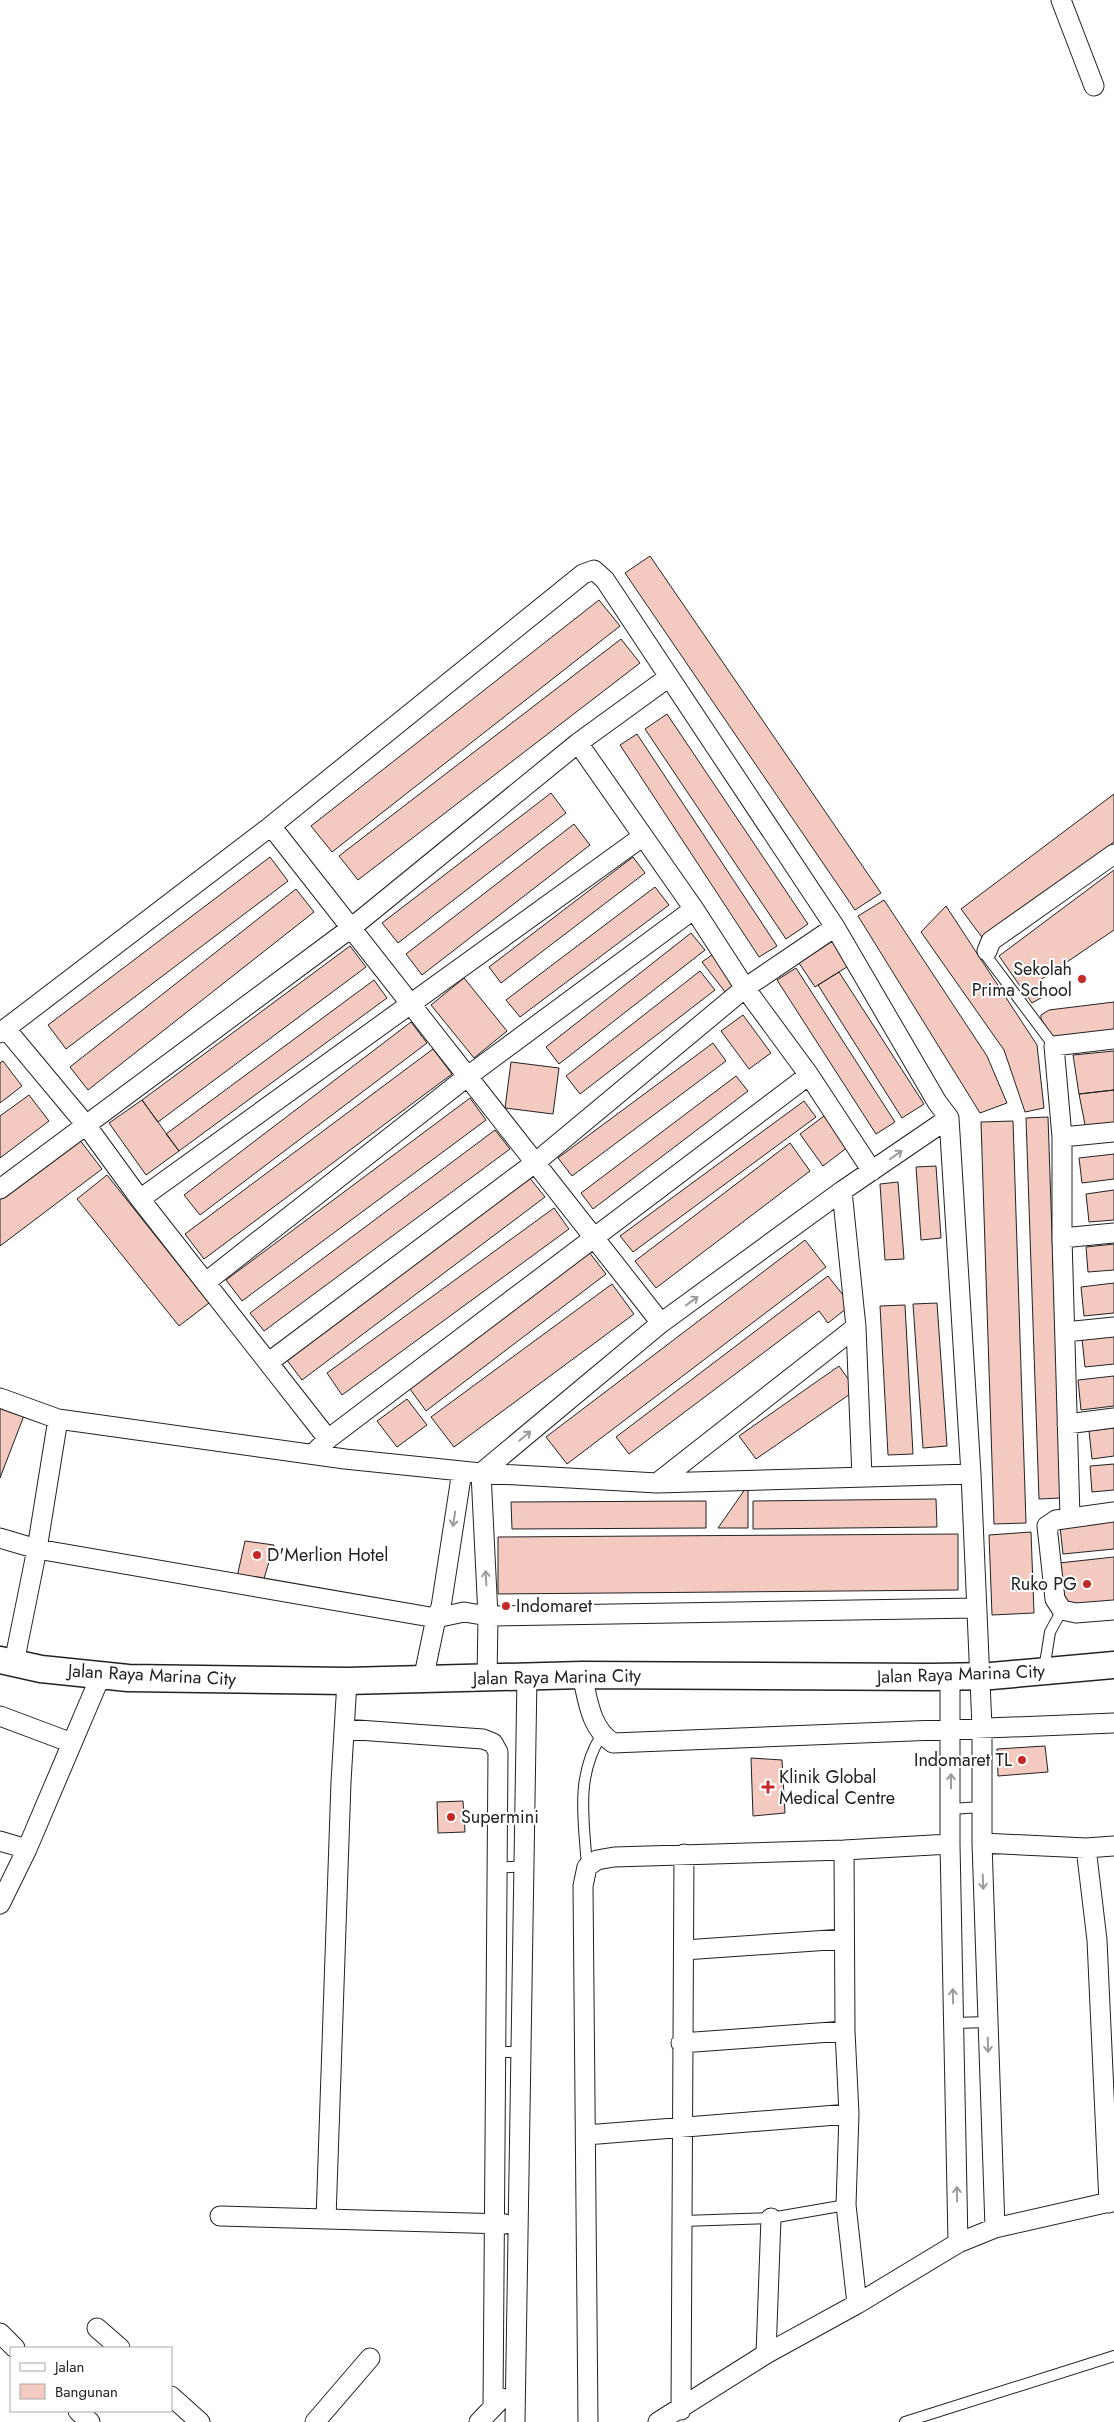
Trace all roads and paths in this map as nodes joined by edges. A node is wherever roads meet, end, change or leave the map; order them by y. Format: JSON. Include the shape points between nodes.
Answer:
{"nodes":[{"id":1,"x":1061,"y":0,"type":"edge"},
{"id":2,"x":1094,"y":86,"type":"dead end"},
{"id":3,"x":669,"y":677,"type":"junction"},
{"id":4,"x":578,"y":743,"type":"junction"},
{"id":5,"x":271,"y":826,"type":"junction"},
{"id":6,"x":642,"y":836,"type":"junction"},
{"id":7,"x":1114,"y":854,"type":"edge"},
{"id":8,"x":694,"y":909,"type":"junction"},
{"id":9,"x":835,"y":927,"type":"junction"},
{"id":10,"x":351,"y":928,"type":"junction"},
{"id":11,"x":987,"y":951,"type":"joint"},
{"id":12,"x":745,"y":988,"type":"junction"},
{"id":13,"x":411,"y":1004,"type":"junction"},
{"id":14,"x":3,"y":1031,"type":"edge"},
{"id":15,"x":1114,"y":1039,"type":"edge"},
{"id":16,"x":1054,"y":1046,"type":"junction"},
{"id":17,"x":809,"y":1075,"type":"junction"},
{"id":18,"x":468,"y":1076,"type":"junction"},
{"id":19,"x":949,"y":1118,"type":"junction"},
{"id":20,"x":86,"y":1125,"type":"junction"},
{"id":21,"x":1114,"y":1132,"type":"edge"},
{"id":22,"x":1062,"y":1137,"type":"junction"},
{"id":23,"x":536,"y":1162,"type":"junction"},
{"id":24,"x":872,"y":1171,"type":"junction"},
{"id":25,"x":0,"y":1189,"type":"edge"},
{"id":26,"x":842,"y":1191,"type":"junction"},
{"id":27,"x":140,"y":1199,"type":"junction"},
{"id":28,"x":1114,"y":1233,"type":"edge"},
{"id":29,"x":594,"y":1237,"type":"junction"},
{"id":30,"x":1062,"y":1238,"type":"junction"},
{"id":31,"x":206,"y":1282,"type":"junction"},
{"id":32,"x":661,"y":1323,"type":"junction"},
{"id":33,"x":856,"y":1327,"type":"junction"},
{"id":34,"x":1114,"y":1327,"type":"edge"},
{"id":35,"x":1064,"y":1332,"type":"junction"},
{"id":36,"x":269,"y":1362,"type":"junction"},
{"id":37,"x":0,"y":1398,"type":"edge"},
{"id":38,"x":1114,"y":1418,"type":"edge"},
{"id":39,"x":58,"y":1419,"type":"junction"},
{"id":40,"x":1067,"y":1424,"type":"junction"},
{"id":41,"x":328,"y":1439,"type":"junction"},
{"id":42,"x":314,"y":1453,"type":"junction"},
{"id":43,"x":462,"y":1471,"type":"junction"},
{"id":44,"x":481,"y":1472,"type":"junction"},
{"id":45,"x":971,"y":1474,"type":"junction"},
{"id":46,"x":862,"y":1477,"type":"junction"},
{"id":47,"x":657,"y":1483,"type":"junction"},
{"id":48,"x":1114,"y":1512,"type":"edge"},
{"id":49,"x":1070,"y":1517,"type":"junction"},
{"id":50,"x":0,"y":1538,"type":"edge"},
{"id":51,"x":37,"y":1549,"type":"junction"},
{"id":52,"x":976,"y":1608,"type":"junction"},
{"id":53,"x":1062,"y":1610,"type":"junction"},
{"id":54,"x":1114,"y":1610,"type":"edge"},
{"id":55,"x":488,"y":1616,"type":"junction"},
{"id":56,"x":436,"y":1618,"type":"junction"},
{"id":57,"x":7,"y":1661,"type":"edge"},
{"id":58,"x":1114,"y":1665,"type":"edge"},
{"id":59,"x":1044,"y":1672,"type":"junction"},
{"id":60,"x":101,"y":1675,"type":"junction"},
{"id":61,"x":582,"y":1675,"type":"junction"},
{"id":62,"x":527,"y":1676,"type":"junction"},
{"id":63,"x":979,"y":1676,"type":"junction"},
{"id":64,"x":950,"y":1677,"type":"junction"},
{"id":65,"x":487,"y":1679,"type":"junction"},
{"id":66,"x":423,"y":1680,"type":"junction"},
{"id":67,"x":347,"y":1681,"type":"junction"},
{"id":68,"x":0,"y":1716,"type":"edge"},
{"id":69,"x":1114,"y":1723,"type":"edge"},
{"id":70,"x":982,"y":1727,"type":"junction"},
{"id":71,"x":344,"y":1729,"type":"junction"},
{"id":72,"x":951,"y":1730,"type":"junction"},
{"id":73,"x":602,"y":1736,"type":"junction"},
{"id":74,"x":72,"y":1744,"type":"junction"},
{"id":75,"x":981,"y":1807,"type":"junction"},
{"id":76,"x":951,"y":1809,"type":"junction"},
{"id":77,"x":0,"y":1841,"type":"edge"},
{"id":78,"x":982,"y":1843,"type":"junction"},
{"id":79,"x":950,"y":1844,"type":"junction"},
{"id":80,"x":1114,"y":1846,"type":"edge"},
{"id":81,"x":1086,"y":1848,"type":"junction"},
{"id":82,"x":27,"y":1849,"type":"junction"},
{"id":83,"x":844,"y":1850,"type":"junction"},
{"id":84,"x":684,"y":1854,"type":"junction"},
{"id":85,"x":526,"y":1866,"type":"junction"},
{"id":86,"x":587,"y":1867,"type":"junction"},
{"id":87,"x":497,"y":1868,"type":"junction"},
{"id":88,"x":0,"y":1904,"type":"edge"},
{"id":89,"x":844,"y":1939,"type":"junction"},
{"id":90,"x":1105,"y":1939,"type":"edge"},
{"id":91,"x":684,"y":1950,"type":"junction"},
{"id":92,"x":988,"y":2022,"type":"junction"},
{"id":93,"x":954,"y":2023,"type":"junction"},
{"id":94,"x":1108,"y":2024,"type":"edge"},
{"id":95,"x":845,"y":2031,"type":"junction"},
{"id":96,"x":681,"y":2043,"type":"junction"},
{"id":97,"x":496,"y":2052,"type":"junction"},
{"id":98,"x":522,"y":2052,"type":"junction"},
{"id":99,"x":849,"y":2114,"type":"junction"},
{"id":100,"x":683,"y":2128,"type":"junction"},
{"id":101,"x":586,"y":2135,"type":"junction"},
{"id":102,"x":1111,"y":2202,"type":"edge"},
{"id":103,"x":846,"y":2205,"type":"junction"},
{"id":104,"x":220,"y":2216,"type":"dead end"},
{"id":105,"x":772,"y":2218,"type":"junction"},
{"id":106,"x":326,"y":2219,"type":"junction"},
{"id":107,"x":683,"y":2220,"type":"junction"},
{"id":108,"x":494,"y":2224,"type":"junction"},
{"id":109,"x":518,"y":2224,"type":"junction"},
{"id":110,"x":995,"y":2228,"type":"junction"},
{"id":111,"x":958,"y":2242,"type":"junction"},
{"id":112,"x":857,"y":2304,"type":"junction"},
{"id":113,"x":98,"y":2328,"type":"dead end"},
{"id":114,"x":0,"y":2333,"type":"edge"},
{"id":115,"x":14,"y":2347,"type":"edge"},
{"id":116,"x":119,"y":2347,"type":"edge"},
{"id":117,"x":766,"y":2354,"type":"junction"},
{"id":118,"x":1114,"y":2356,"type":"edge"},
{"id":119,"x":370,"y":2358,"type":"dead end"},
{"id":120,"x":515,"y":2384,"type":"junction"},
{"id":121,"x":172,"y":2397,"type":"edge"},
{"id":122,"x":494,"y":2407,"type":"junction"},
{"id":123,"x":681,"y":2410,"type":"junction"},
{"id":124,"x":79,"y":2412,"type":"edge"},
{"id":125,"x":90,"y":2422,"type":"edge"},
{"id":126,"x":200,"y":2422,"type":"edge"},
{"id":127,"x":314,"y":2422,"type":"edge"},
{"id":128,"x":479,"y":2422,"type":"edge"},
{"id":129,"x":515,"y":2422,"type":"edge"},
{"id":130,"x":588,"y":2422,"type":"edge"},
{"id":131,"x":658,"y":2422,"type":"edge"},
{"id":132,"x":905,"y":2422,"type":"edge"}],
"edges":[{"from":1,"to":2,"type":"street"},
{"from":3,"to":4,"type":"street"},
{"from":3,"to":5,"type":"street","via":[[605,580],[594,570],[589,571]]},
{"from":3,"to":9,"type":"street"},
{"from":4,"to":6,"type":"street"},
{"from":4,"to":10,"type":"street"},
{"from":5,"to":10,"type":"street"},
{"from":5,"to":14,"type":"street"},
{"from":6,"to":8,"type":"street"},
{"from":6,"to":13,"type":"street"},
{"from":7,"to":11,"type":"street","via":[[991,941]]},
{"from":8,"to":12,"type":"street"},
{"from":8,"to":18,"type":"street"},
{"from":9,"to":12,"type":"street"},
{"from":9,"to":19,"type":"street"},
{"from":10,"to":13,"type":"street"},
{"from":10,"to":20,"type":"street"},
{"from":11,"to":16,"type":"lane","via":[[988,958]]},
{"from":12,"to":17,"type":"street"},
{"from":12,"to":23,"type":"street"},
{"from":13,"to":18,"type":"street"},
{"from":13,"to":27,"type":"street"},
{"from":14,"to":20,"type":"street"},
{"from":15,"to":16,"type":"street"},
{"from":16,"to":22,"type":"street"},
{"from":17,"to":24,"type":"street"},
{"from":17,"to":29,"type":"street"},
{"from":18,"to":23,"type":"street"},
{"from":18,"to":31,"type":"street"},
{"from":24,"to":19,"type":"street","one_way":true},
{"from":19,"to":45,"type":"street"},
{"from":20,"to":25,"type":"street"},
{"from":20,"to":27,"type":"street"},
{"from":21,"to":22,"type":"street"},
{"from":22,"to":30,"type":"street"},
{"from":23,"to":29,"type":"street"},
{"from":23,"to":36,"type":"street"},
{"from":24,"to":26,"type":"street"},
{"from":32,"to":26,"type":"street","one_way":true},
{"from":26,"to":33,"type":"street"},
{"from":27,"to":31,"type":"street"},
{"from":28,"to":30,"type":"street"},
{"from":29,"to":32,"type":"street"},
{"from":29,"to":41,"type":"street"},
{"from":30,"to":35,"type":"street"},
{"from":31,"to":36,"type":"street"},
{"from":44,"to":32,"type":"street","one_way":true},
{"from":33,"to":46,"type":"street"},
{"from":33,"to":47,"type":"street"},
{"from":34,"to":35,"type":"street"},
{"from":35,"to":40,"type":"street"},
{"from":36,"to":41,"type":"street"},
{"from":37,"to":39,"type":"street"},
{"from":38,"to":40,"type":"street"},
{"from":39,"to":42,"type":"street"},
{"from":39,"to":51,"type":"street"},
{"from":40,"to":49,"type":"street"},
{"from":41,"to":42,"type":"street"},
{"from":42,"to":43,"type":"street"},
{"from":43,"to":44,"type":"street"},
{"from":43,"to":56,"type":"street","one_way":true,"via":[[441,1607]]},
{"from":44,"to":47,"type":"street"},
{"from":55,"to":44,"type":"street","one_way":true},
{"from":45,"to":46,"type":"street"},
{"from":45,"to":52,"type":"street"},
{"from":46,"to":47,"type":"street"},
{"from":48,"to":49,"type":"street"},
{"from":49,"to":53,"type":"street","via":[[1047,1526],[1055,1599]]},
{"from":50,"to":51,"type":"street"},
{"from":51,"to":56,"type":"street"},
{"from":51,"to":57,"type":"street"},
{"from":52,"to":55,"type":"street"},
{"from":52,"to":63,"type":"street"},
{"from":53,"to":54,"type":"street","via":[[1076,1613]]},
{"from":53,"to":59,"type":"lane","via":[[1050,1632]]},
{"from":55,"to":56,"type":"street","via":[[464,1612]]},
{"from":55,"to":65,"type":"street"},
{"from":56,"to":66,"type":"street"},
{"from":57,"to":60,"type":"main road","name":"Jalan Raya Marina City","via":[[41,1669]]},
{"from":58,"to":59,"type":"main road","name":"Jalan Raya Marina City"},
{"from":59,"to":63,"type":"main road","name":"Jalan Raya Marina City"},
{"from":60,"to":67,"type":"main road","name":"Jalan Raya Marina City"},
{"from":60,"to":74,"type":"street"},
{"from":61,"to":62,"type":"main road","name":"Jalan Raya Marina City"},
{"from":61,"to":64,"type":"main road","name":"Jalan Raya Marina City"},
{"from":61,"to":73,"type":"street","via":[[594,1723]]},
{"from":62,"to":65,"type":"main road","name":"Jalan Raya Marina City"},
{"from":62,"to":85,"type":"street"},
{"from":63,"to":64,"type":"main road","name":"Jalan Raya Marina City"},
{"from":63,"to":70,"type":"street"},
{"from":64,"to":72,"type":"street"},
{"from":65,"to":66,"type":"main road","name":"Jalan Raya Marina City"},
{"from":66,"to":67,"type":"main road","name":"Jalan Raya Marina City"},
{"from":67,"to":71,"type":"street"},
{"from":68,"to":74,"type":"street"},
{"from":69,"to":70,"type":"street"},
{"from":70,"to":72,"type":"street"},
{"from":70,"to":75,"type":"street"},
{"from":71,"to":87,"type":"street","via":[[483,1739],[493,1743],[498,1752]]},
{"from":71,"to":106,"type":"street"},
{"from":72,"to":73,"type":"street","via":[[613,1743]]},
{"from":76,"to":72,"type":"street","one_way":true},
{"from":73,"to":86,"type":"lane","via":[[591,1752],[582,1797]]},
{"from":74,"to":82,"type":"street"},
{"from":75,"to":76,"type":"lane"},
{"from":75,"to":78,"type":"street"},
{"from":76,"to":79,"type":"street"},
{"from":77,"to":82,"type":"street"},
{"from":78,"to":81,"type":"street"},
{"from":78,"to":92,"type":"street","one_way":true},
{"from":79,"to":83,"type":"street"},
{"from":93,"to":79,"type":"street","one_way":true},
{"from":80,"to":81,"type":"street"},
{"from":81,"to":90,"type":"street"},
{"from":82,"to":88,"type":"street"},
{"from":83,"to":84,"type":"street"},
{"from":83,"to":89,"type":"street"},
{"from":84,"to":86,"type":"street","via":[[614,1857],[597,1860]]},
{"from":84,"to":91,"type":"street"},
{"from":85,"to":87,"type":"lane"},
{"from":85,"to":98,"type":"street"},
{"from":86,"to":101,"type":"street","via":[[583,1886]]},
{"from":87,"to":97,"type":"street"},
{"from":89,"to":91,"type":"street"},
{"from":89,"to":95,"type":"street"},
{"from":90,"to":94,"type":"street"},
{"from":91,"to":96,"type":"street"},
{"from":92,"to":93,"type":"lane"},
{"from":92,"to":110,"type":"street","one_way":true},
{"from":111,"to":93,"type":"street","one_way":true},
{"from":94,"to":102,"type":"street"},
{"from":95,"to":96,"type":"street"},
{"from":95,"to":99,"type":"street"},
{"from":96,"to":100,"type":"street"},
{"from":97,"to":98,"type":"lane"},
{"from":97,"to":108,"type":"street"},
{"from":98,"to":109,"type":"street"},
{"from":99,"to":100,"type":"street"},
{"from":99,"to":103,"type":"street"},
{"from":100,"to":101,"type":"street"},
{"from":100,"to":107,"type":"street"},
{"from":101,"to":130,"type":"street"},
{"from":102,"to":110,"type":"street"},
{"from":103,"to":105,"type":"lane"},
{"from":103,"to":112,"type":"street"},
{"from":104,"to":106,"type":"street"},
{"from":105,"to":107,"type":"lane"},
{"from":105,"to":117,"type":"street"},
{"from":106,"to":108,"type":"street"},
{"from":107,"to":123,"type":"street"},
{"from":108,"to":109,"type":"street"},
{"from":108,"to":122,"type":"street"},
{"from":109,"to":120,"type":"street"},
{"from":110,"to":111,"type":"street"},
{"from":111,"to":112,"type":"street"},
{"from":112,"to":117,"type":"street"},
{"from":113,"to":116,"type":"street"},
{"from":114,"to":115,"type":"street"},
{"from":117,"to":123,"type":"street"},
{"from":118,"to":132,"type":"lane"},
{"from":119,"to":127,"type":"street"},
{"from":120,"to":122,"type":"street"},
{"from":120,"to":129,"type":"street"},
{"from":121,"to":126,"type":"street"},
{"from":122,"to":128,"type":"street"},
{"from":123,"to":131,"type":"street"},
{"from":124,"to":125,"type":"street"}]}
